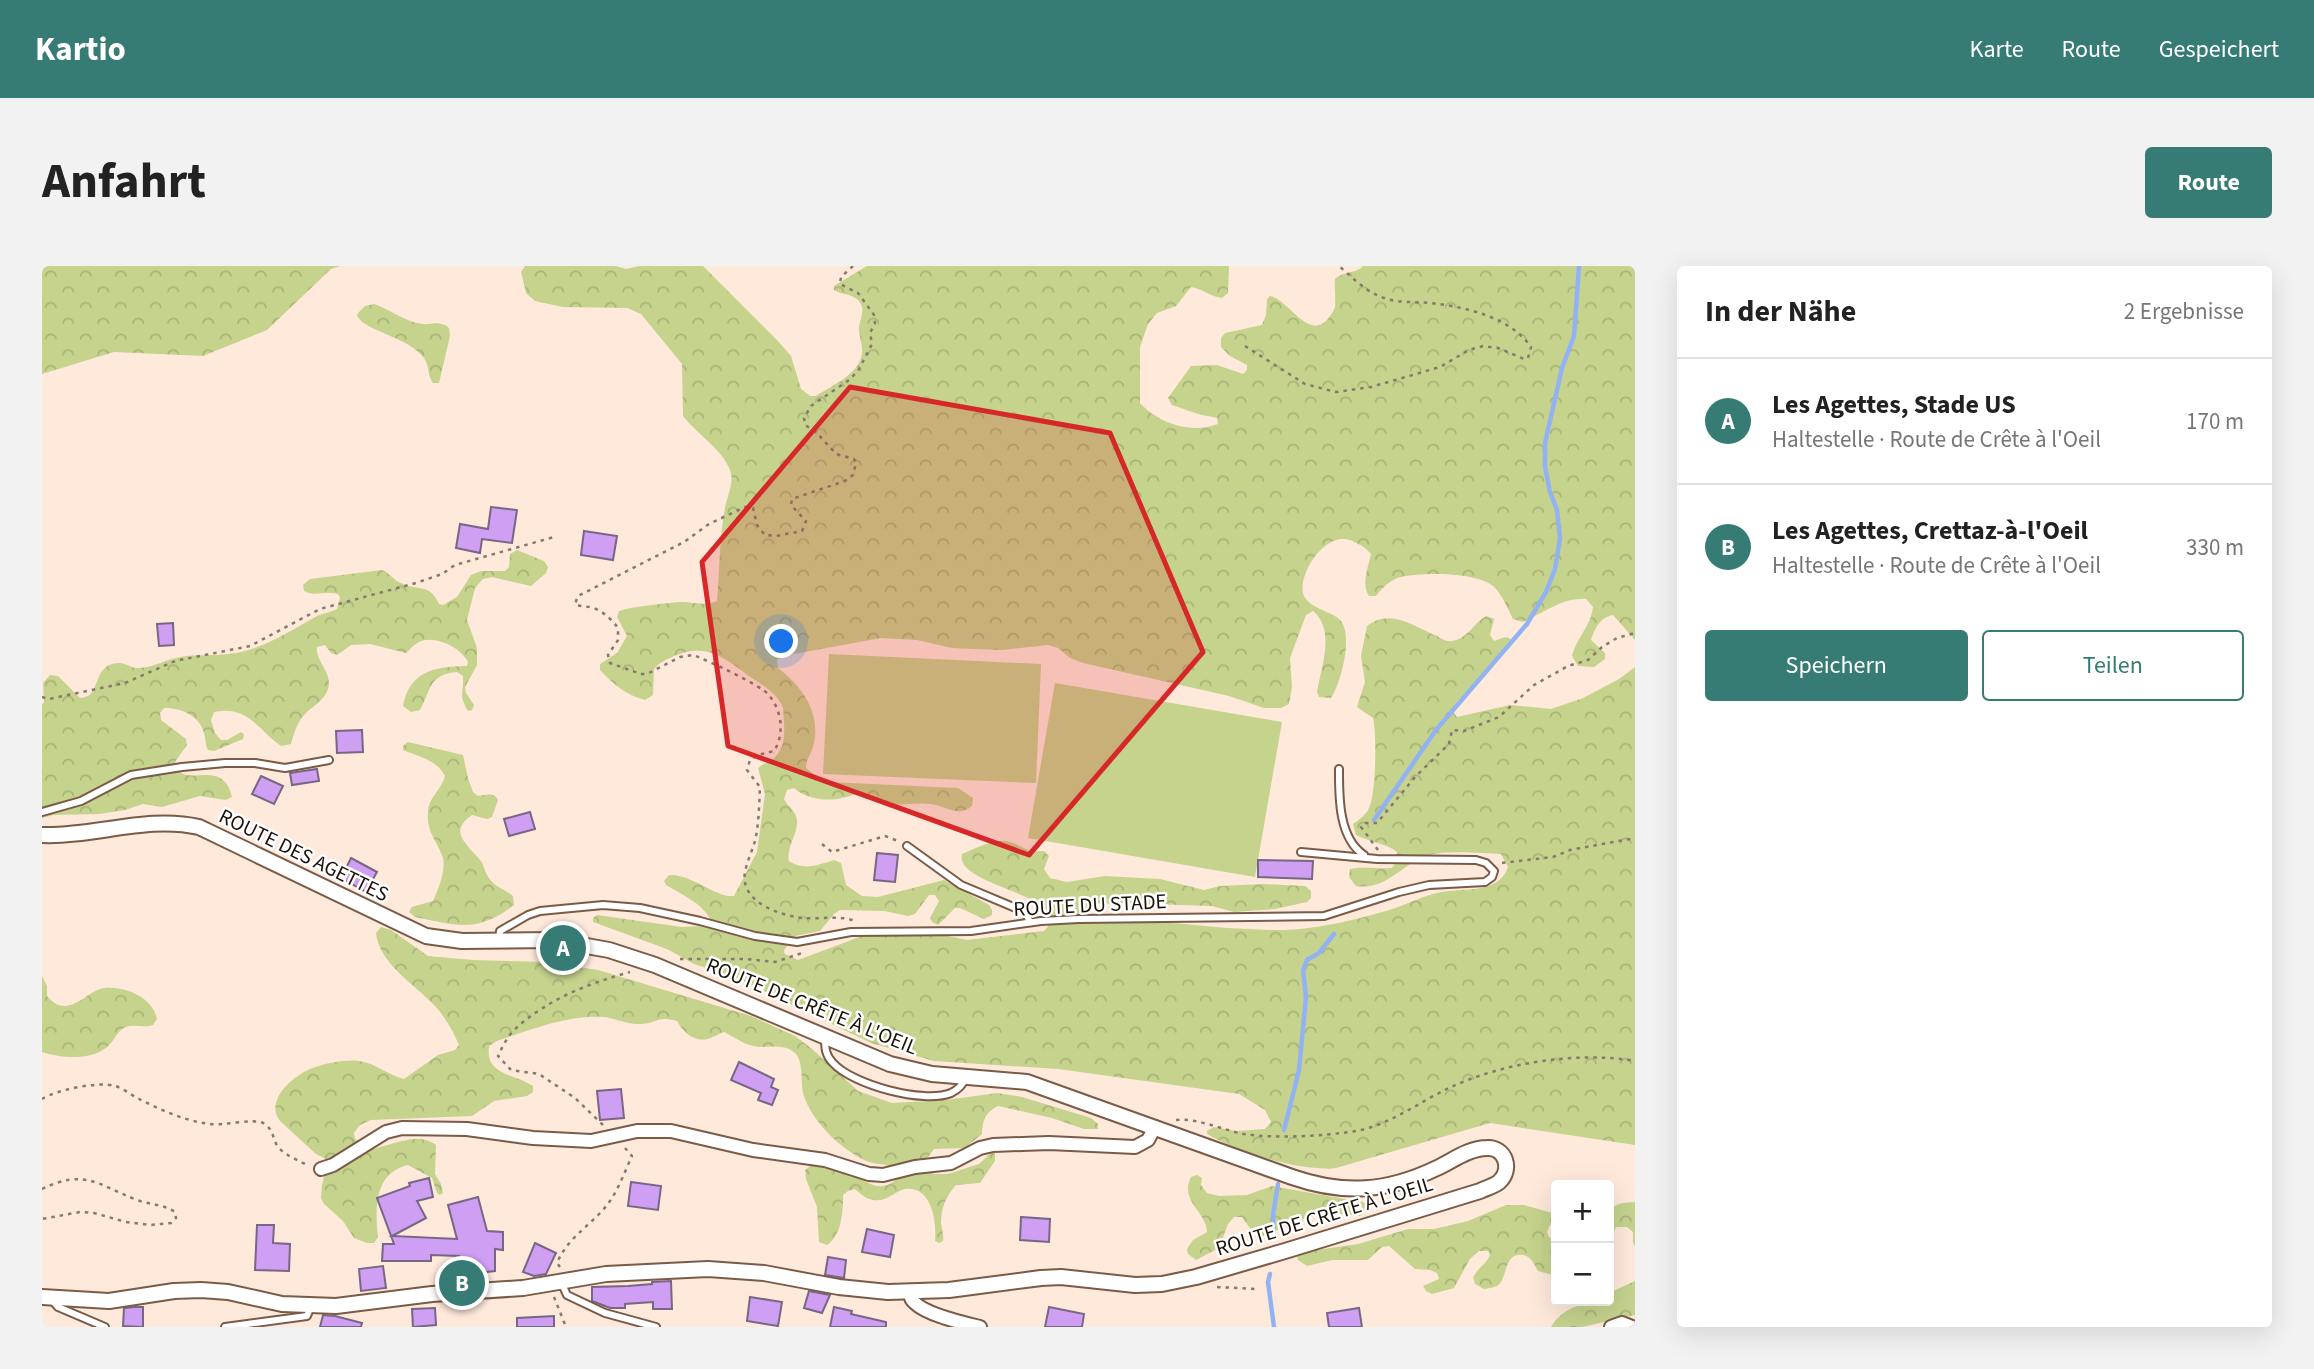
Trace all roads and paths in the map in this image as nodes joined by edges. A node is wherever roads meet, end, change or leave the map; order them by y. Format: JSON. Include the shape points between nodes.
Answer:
{"nodes":[{"id":1,"x":853,"y":266,"type":"edge"},
{"id":2,"x":1339,"y":266,"type":"edge"},
{"id":3,"x":1245,"y":346,"type":"dead end"},
{"id":4,"x":554,"y":537,"type":"dead end"},
{"id":5,"x":1635,"y":633,"type":"edge"},
{"id":6,"x":42,"y":697,"type":"edge"},
{"id":7,"x":329,"y":760,"type":"dead end"},
{"id":8,"x":1339,"y":768,"type":"dead end"},
{"id":9,"x":42,"y":812,"type":"edge"},
{"id":10,"x":42,"y":835,"type":"edge"},
{"id":11,"x":1635,"y":838,"type":"edge"},
{"id":12,"x":822,"y":844,"type":"dead end"},
{"id":13,"x":907,"y":846,"type":"joint"},
{"id":14,"x":1301,"y":852,"type":"dead end"},
{"id":15,"x":1369,"y":858,"type":"junction"},
{"id":16,"x":1382,"y":859,"type":"junction"},
{"id":17,"x":1488,"y":865,"type":"junction"},
{"id":18,"x":1030,"y":922,"type":"junction"},
{"id":19,"x":863,"y":931,"type":"junction"},
{"id":20,"x":499,"y":940,"type":"junction"},
{"id":21,"x":461,"y":941,"type":"joint"},
{"id":22,"x":813,"y":949,"type":"dead end"},
{"id":23,"x":655,"y":965,"type":"junction"},
{"id":24,"x":629,"y":972,"type":"dead end"},
{"id":25,"x":825,"y":1037,"type":"junction"},
{"id":26,"x":1635,"y":1061,"type":"edge"},
{"id":27,"x":966,"y":1078,"type":"junction"},
{"id":28,"x":42,"y":1099,"type":"edge"},
{"id":29,"x":1159,"y":1129,"type":"junction"},
{"id":30,"x":615,"y":1136,"type":"junction"},
{"id":31,"x":625,"y":1148,"type":"dead end"},
{"id":32,"x":321,"y":1169,"type":"joint"},
{"id":33,"x":42,"y":1189,"type":"edge"},
{"id":34,"x":42,"y":1219,"type":"edge"},
{"id":35,"x":559,"y":1267,"type":"dead end"},
{"id":36,"x":1196,"y":1277,"type":"junction"},
{"id":37,"x":555,"y":1284,"type":"junction"},
{"id":38,"x":1256,"y":1289,"type":"dead end"},
{"id":39,"x":910,"y":1293,"type":"junction"},
{"id":40,"x":47,"y":1297,"type":"edge"},
{"id":41,"x":311,"y":1306,"type":"junction"},
{"id":42,"x":105,"y":1327,"type":"edge"},
{"id":43,"x":225,"y":1327,"type":"edge"},
{"id":44,"x":566,"y":1327,"type":"edge"},
{"id":45,"x":656,"y":1327,"type":"edge"},
{"id":46,"x":980,"y":1327,"type":"edge"},
{"id":47,"x":1611,"y":1327,"type":"edge"},
{"id":48,"x":1632,"y":1327,"type":"edge"}],
"edges":[{"from":1,"to":19,"type":"path","via":[[839,282],[858,293],[874,315],[872,344],[858,371],[811,406],[804,418],[836,454],[854,460],[853,475],[792,499],[791,505],[806,521],[802,531],[765,535],[753,508],[745,507],[578,596],[575,604],[594,608],[618,628],[618,640],[608,655],[610,663],[647,674],[693,655],[767,693],[780,716],[780,742],[774,751],[750,760],[747,770],[760,787],[755,839],[744,874],[746,890],[759,902],[794,917],[848,918]]},
{"from":2,"to":3,"type":"path","via":[[1387,300],[1479,313],[1510,328],[1531,347],[1528,358],[1483,346],[1440,367],[1336,392],[1305,384]]},
{"from":4,"to":6,"type":"path","via":[[455,565],[416,583],[320,608],[250,646],[175,661],[125,683]]},
{"from":5,"to":16,"type":"path","via":[[1534,685],[1499,717],[1464,731],[1452,730],[1449,744],[1377,823],[1361,827]]},
{"from":7,"to":9,"type":"lane","via":[[285,768],[225,763],[131,775],[81,801]]},
{"from":8,"to":15,"type":"lane","via":[[1343,821],[1358,851]]},
{"from":10,"to":21,"type":"street","name":"ROUTE DES AGETTES","via":[[168,823],[199,827],[414,931]]},
{"from":11,"to":17,"type":"path","via":[[1553,857]]},
{"from":12,"to":13,"type":"path","via":[[832,852],[885,835]]},
{"from":13,"to":18,"type":"lane","via":[[961,885],[1025,912]]},
{"from":14,"to":15,"type":"lane"},
{"from":15,"to":16,"type":"lane"},
{"from":16,"to":17,"type":"lane","via":[[1476,860]]},
{"from":17,"to":18,"type":"lane","name":"ROUTE DU STADE","via":[[1494,872],[1485,882],[1429,885],[1324,916]]},
{"from":18,"to":19,"type":"lane","name":"ROUTE DU STADE","via":[[971,931]]},
{"from":19,"to":20,"type":"lane","name":"ROUTE DU STADE","via":[[797,942],[640,908],[603,905],[528,915],[500,931]]},
{"from":20,"to":21,"type":"street","name":"ROUTE DE CRÊTE À L'OEIL"},
{"from":20,"to":23,"type":"street","name":"ROUTE DE CRÊTE À L'OEIL","via":[[577,943]]},
{"from":22,"to":23,"type":"path","via":[[775,962],[682,958]]},
{"from":23,"to":25,"type":"street","name":"ROUTE DE CRÊTE À L'OEIL"},
{"from":24,"to":30,"type":"path","via":[[554,999],[511,1034],[498,1056],[511,1070],[539,1074],[575,1098]]},
{"from":25,"to":27,"type":"street","name":"ROUTE DE CRÊTE À L'OEIL","via":[[905,1068]]},
{"from":25,"to":27,"type":"lane","via":[[825,1052],[834,1065],[879,1087],[927,1096],[948,1094]]},
{"from":26,"to":29,"type":"path","via":[[1550,1060],[1503,1068],[1450,1087],[1378,1126],[1354,1131],[1276,1137],[1182,1120]]},
{"from":27,"to":29,"type":"street","name":"ROUTE DE CRÊTE À L'OEIL","via":[[1027,1082]]},
{"from":28,"to":32,"type":"path","via":[[99,1084],[116,1086],[180,1117],[209,1124],[265,1124],[282,1151]]},
{"from":29,"to":30,"type":"street","via":[[1135,1147],[993,1145],[951,1163],[883,1175],[671,1131]]},
{"from":29,"to":36,"type":"street","name":"ROUTE DE CRÊTE À L'OEIL","via":[[1306,1182],[1340,1189],[1404,1181],[1485,1147],[1499,1151],[1506,1163],[1501,1180],[1480,1191]]},
{"from":30,"to":32,"type":"street","via":[[564,1140],[467,1129],[402,1128],[386,1132]]},
{"from":31,"to":35,"type":"path","via":[[632,1156],[610,1202],[581,1229],[560,1256]]},
{"from":33,"to":34,"type":"path","via":[[71,1178],[97,1181],[140,1202],[168,1207],[176,1218],[151,1225],[80,1212]]},
{"from":36,"to":38,"type":"path","via":[[1204,1284]]},
{"from":36,"to":39,"type":"street","name":"ROUTE DE CRÊTE À L'OEIL","via":[[1135,1285],[1041,1278]]},
{"from":37,"to":39,"type":"street","name":"ROUTE DE CRÊTE À L'OEIL","via":[[606,1274],[730,1269]]},
{"from":37,"to":41,"type":"street","name":"ROUTE DE CRÊTE À L'OEIL"},
{"from":37,"to":44,"type":"path"},
{"from":37,"to":45,"type":"lane","via":[[605,1313]]},
{"from":39,"to":46,"type":"street","via":[[918,1305]]},
{"from":40,"to":41,"type":"street","name":"ROUTE DE CRÊTE À L'OEIL","via":[[109,1301],[201,1290]]},
{"from":40,"to":42,"type":"lane","via":[[55,1306]]},
{"from":41,"to":43,"type":"lane","via":[[307,1316]]},
{"from":47,"to":48,"type":"street","via":[[1622,1323]]}]}
